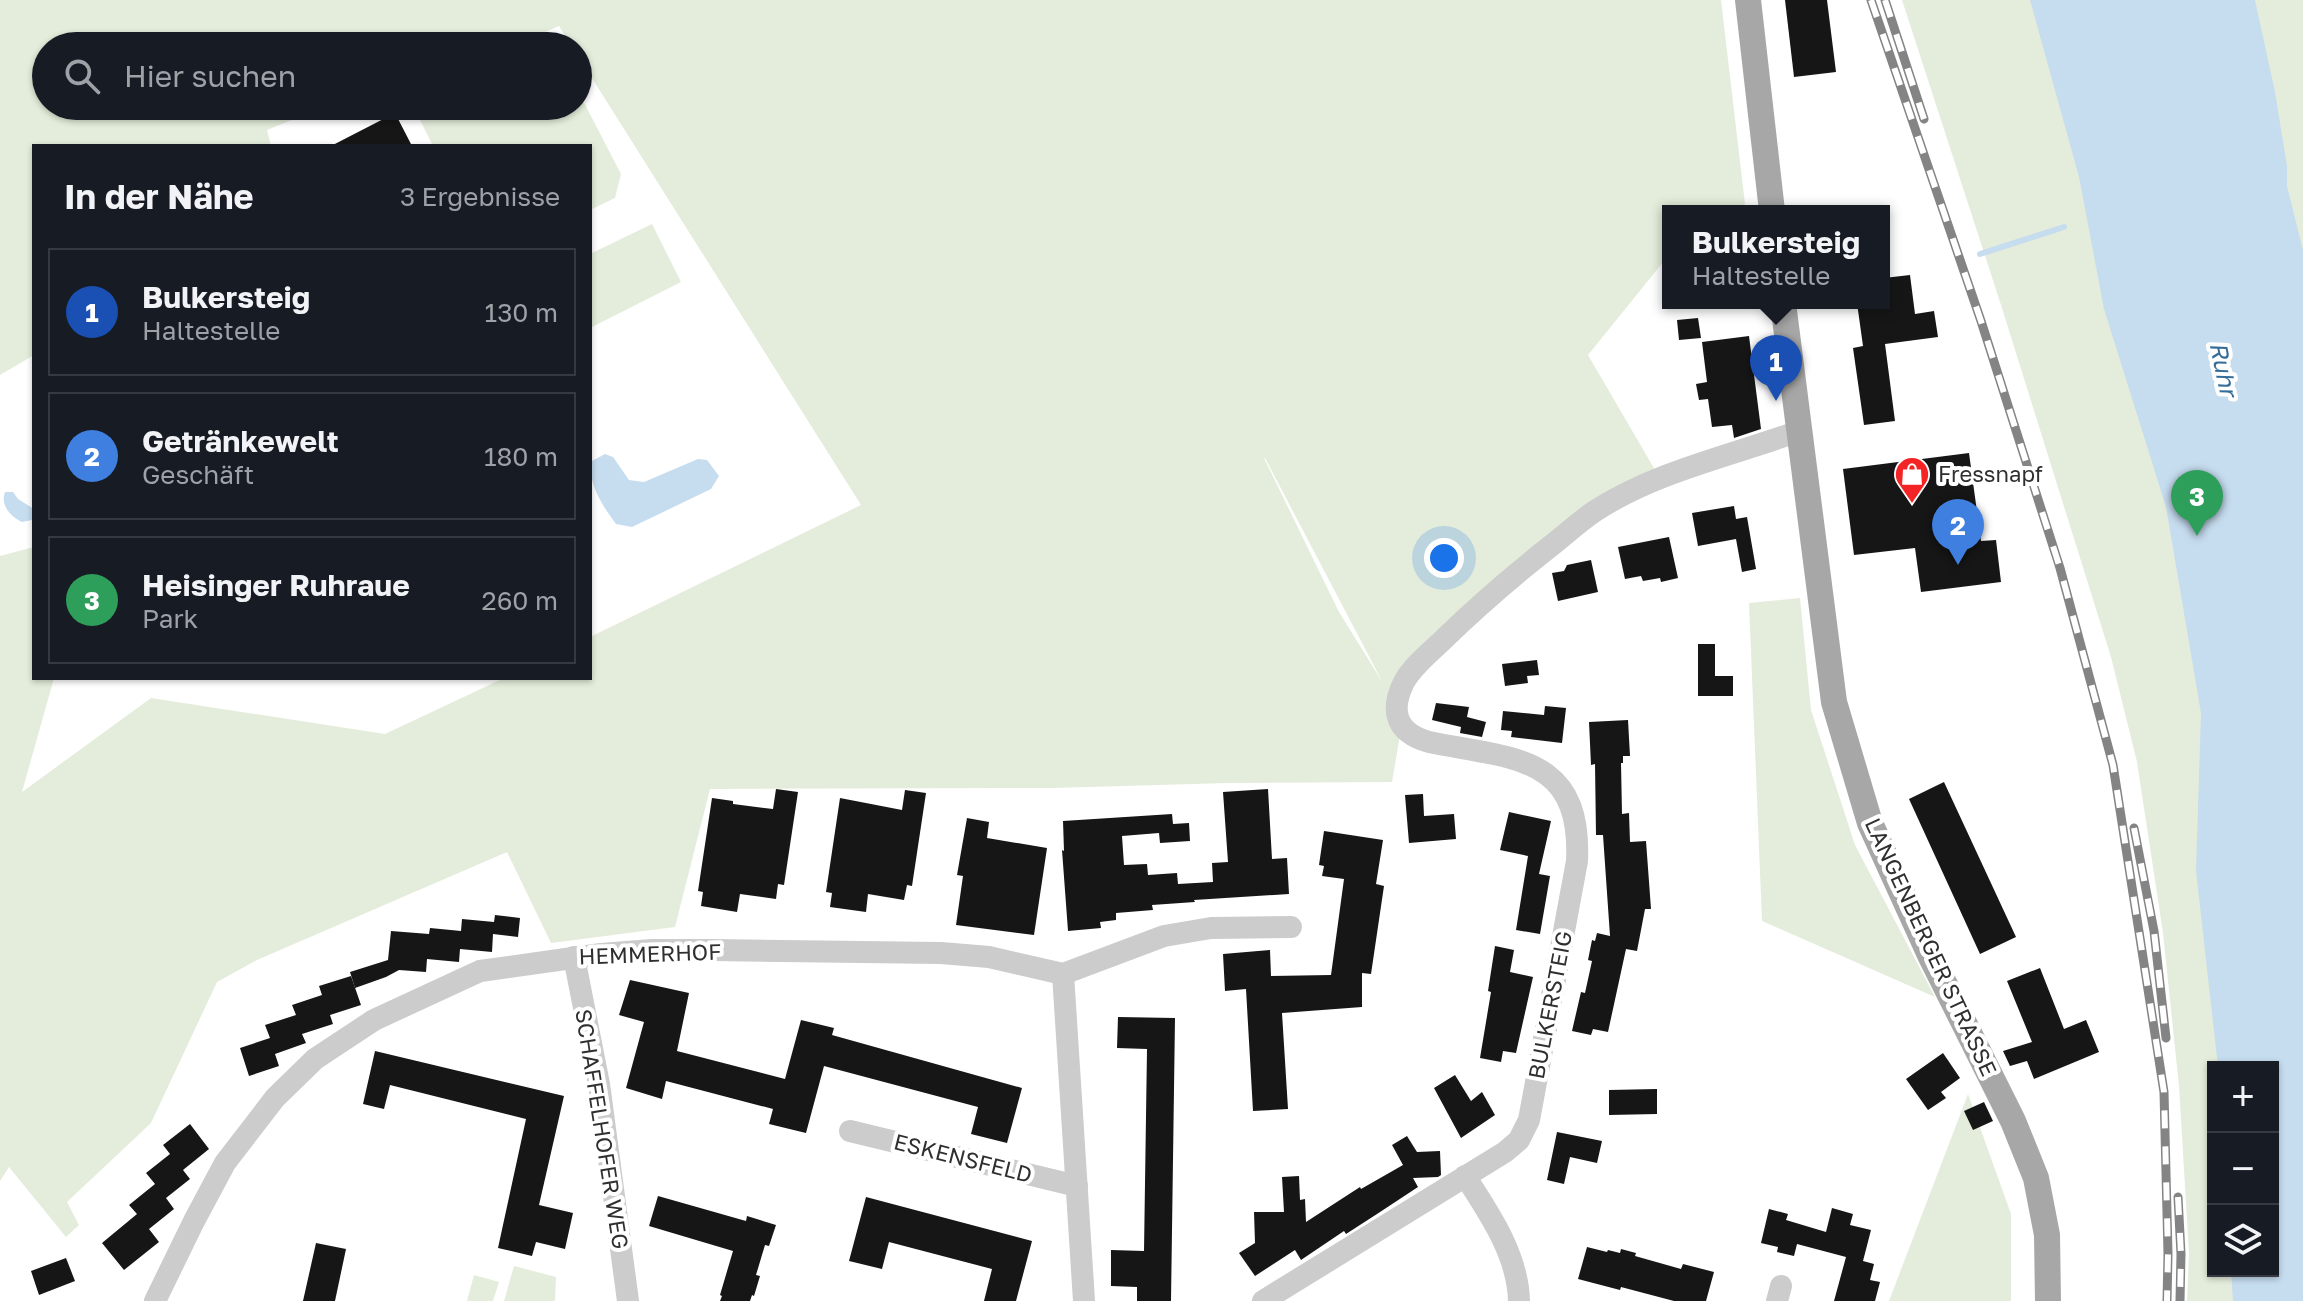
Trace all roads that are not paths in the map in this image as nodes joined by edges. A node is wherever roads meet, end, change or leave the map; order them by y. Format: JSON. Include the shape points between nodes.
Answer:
{"nodes":[{"id":1,"x":1748,"y":0,"type":"edge"},
{"id":2,"x":1771,"y":205,"type":"edge"},
{"id":3,"x":1784,"y":309,"type":"edge"},
{"id":4,"x":1799,"y":431,"type":"junction"},
{"id":5,"x":1291,"y":927,"type":"dead end"},
{"id":6,"x":574,"y":957,"type":"junction"},
{"id":7,"x":1063,"y":974,"type":"junction"},
{"id":8,"x":850,"y":1131,"type":"dead end"},
{"id":9,"x":1465,"y":1176,"type":"junction"},
{"id":10,"x":1077,"y":1186,"type":"junction"},
{"id":11,"x":155,"y":1301,"type":"edge"},
{"id":12,"x":628,"y":1301,"type":"edge"},
{"id":13,"x":1084,"y":1301,"type":"edge"},
{"id":14,"x":1263,"y":1301,"type":"edge"},
{"id":15,"x":1519,"y":1301,"type":"edge"},
{"id":16,"x":2048,"y":1301,"type":"edge"}],
"edges":[{"from":1,"to":2,"type":"main road"},
{"from":3,"to":4,"type":"main road","name":"LANGENBERGER STRASSE"},
{"from":4,"to":9,"type":"street","name":"BULKERSTEIG","via":[[1669,473],[1595,511],[1493,592],[1404,683],[1397,716],[1407,733],[1515,760],[1549,774],[1568,798],[1578,838],[1529,1120],[1519,1140]]},
{"from":4,"to":16,"type":"main road","name":"LANGENBERGER STRASSE","via":[[1834,702],[1870,823],[2036,1178],[2047,1235]]},
{"from":5,"to":7,"type":"street","via":[[1211,928],[1164,936]]},
{"from":6,"to":7,"type":"street","name":"HEMMERHOF","via":[[652,950],[941,953],[989,957]]},
{"from":6,"to":11,"type":"street","name":"HEMMERHOF","via":[[480,971],[374,1020],[315,1059],[275,1098],[225,1163]]},
{"from":6,"to":12,"type":"street","name":"SCHAFFELHOFER WEG","via":[[599,1084]]},
{"from":7,"to":10,"type":"street"},
{"from":8,"to":10,"type":"street","name":"ESKENSFELD"},
{"from":9,"to":14,"type":"street","name":"BULKERSTEIG"},
{"from":9,"to":15,"type":"street","via":[[1490,1213],[1515,1269]]},
{"from":10,"to":13,"type":"street"}]}
